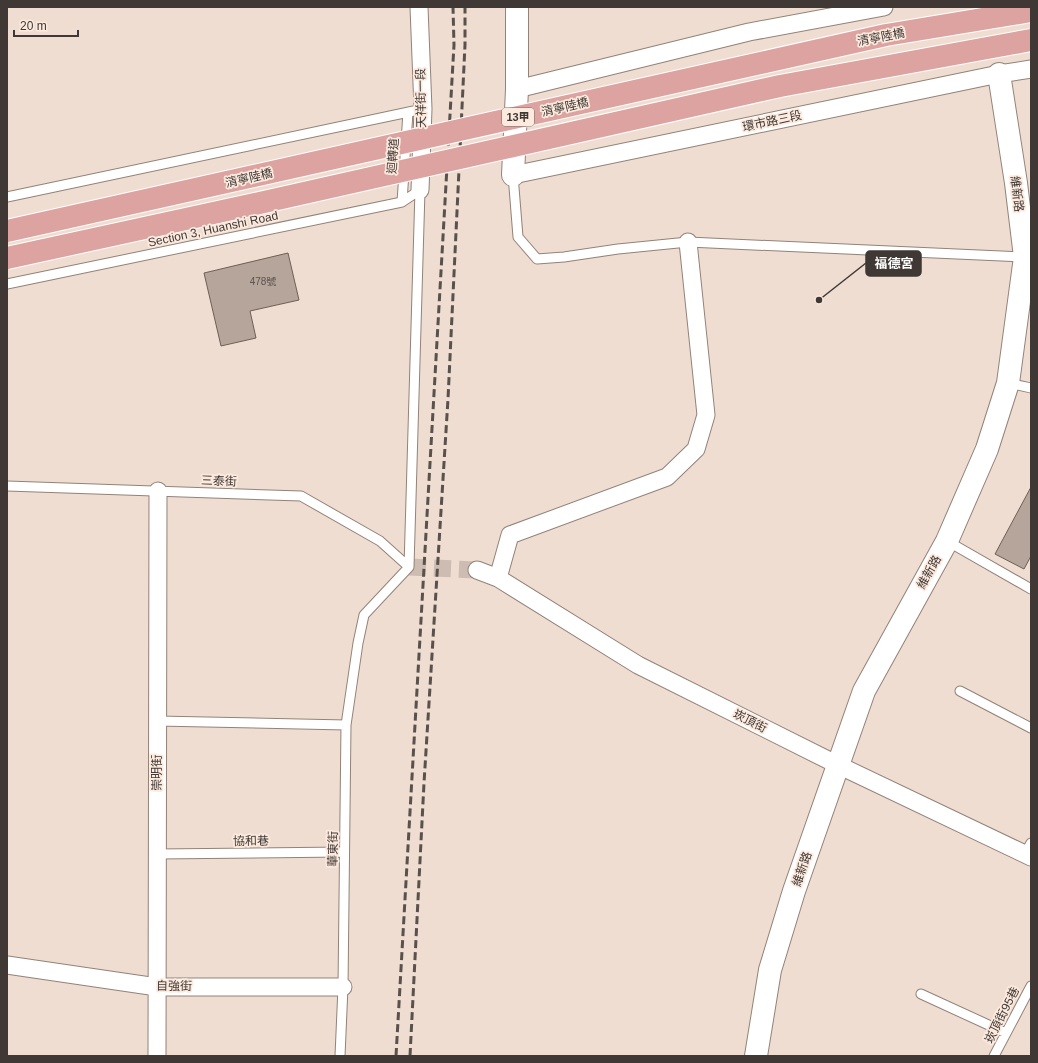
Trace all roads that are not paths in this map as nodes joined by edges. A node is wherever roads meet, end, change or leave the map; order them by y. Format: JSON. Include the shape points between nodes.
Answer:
{"nodes":[{"id":1,"x":419,"y":7,"type":"edge"},
{"id":2,"x":517,"y":7,"type":"edge"},
{"id":3,"x":884,"y":7,"type":"edge"},
{"id":4,"x":1031,"y":11,"type":"edge"},
{"id":5,"x":1031,"y":40,"type":"edge"},
{"id":6,"x":1031,"y":69,"type":"edge"},
{"id":7,"x":999,"y":74,"type":"junction"},
{"id":8,"x":517,"y":89,"type":"junction"},
{"id":9,"x":415,"y":110,"type":"junction"},
{"id":10,"x":513,"y":175,"type":"junction"},
{"id":11,"x":420,"y":190,"type":"junction"},
{"id":12,"x":7,"y":197,"type":"edge"},
{"id":13,"x":402,"y":202,"type":"junction"},
{"id":14,"x":7,"y":231,"type":"edge"},
{"id":15,"x":688,"y":242,"type":"junction"},
{"id":16,"x":7,"y":258,"type":"edge"},
{"id":17,"x":1028,"y":258,"type":"edge"},
{"id":18,"x":7,"y":284,"type":"edge"},
{"id":19,"x":1008,"y":383,"type":"junction"},
{"id":20,"x":1031,"y":388,"type":"edge"},
{"id":21,"x":7,"y":486,"type":"edge"},
{"id":22,"x":158,"y":491,"type":"junction"},
{"id":23,"x":947,"y":541,"type":"junction"},
{"id":24,"x":409,"y":567,"type":"junction"},
{"id":25,"x":477,"y":570,"type":"tunnel mouth"},
{"id":26,"x":498,"y":578,"type":"junction"},
{"id":27,"x":1031,"y":589,"type":"edge"},
{"id":28,"x":960,"y":690,"type":"dead end"},
{"id":29,"x":157,"y":721,"type":"junction"},
{"id":30,"x":346,"y":725,"type":"junction"},
{"id":31,"x":1031,"y":728,"type":"edge"},
{"id":32,"x":838,"y":765,"type":"junction"},
{"id":33,"x":1029,"y":851,"type":"edge"},
{"id":34,"x":344,"y":852,"type":"junction"},
{"id":35,"x":157,"y":854,"type":"junction"},
{"id":36,"x":7,"y":965,"type":"edge"},
{"id":37,"x":1031,"y":986,"type":"edge"},
{"id":38,"x":157,"y":987,"type":"junction"},
{"id":39,"x":344,"y":988,"type":"junction"},
{"id":40,"x":921,"y":994,"type":"dead end"},
{"id":41,"x":1006,"y":1033,"type":"junction"},
{"id":42,"x":157,"y":1056,"type":"edge"},
{"id":43,"x":340,"y":1056,"type":"edge"},
{"id":44,"x":756,"y":1056,"type":"edge"},
{"id":45,"x":994,"y":1056,"type":"edge"}],
"edges":[{"from":1,"to":9,"type":"street","name":"天祥街一段"},
{"from":2,"to":8,"type":"street"},
{"from":3,"to":8,"type":"street","via":[[749,32]]},
{"from":4,"to":14,"type":"main road","name":"清寧陸橋","number":"13甲","bridge":true,"via":[[886,35]]},
{"from":5,"to":16,"type":"main road","number":"13甲","bridge":true,"via":[[780,86]]},
{"from":6,"to":7,"type":"street","name":"環市路三段"},
{"from":7,"to":10,"type":"street","name":"環市路三段"},
{"from":7,"to":17,"type":"street","name":"維新路"},
{"from":8,"to":10,"type":"street"},
{"from":9,"to":11,"type":"street","name":"天祥街一段"},
{"from":9,"to":12,"type":"lane"},
{"from":9,"to":13,"type":"lane","name":"迴轉道"},
{"from":10,"to":15,"type":"lane","via":[[518,237],[537,260]]},
{"from":11,"to":13,"type":"lane","name":"Section 3, Huanshi Road"},
{"from":11,"to":24,"type":"lane"},
{"from":13,"to":18,"type":"lane","name":"Section 3, Huanshi Road"},
{"from":15,"to":17,"type":"lane"},
{"from":15,"to":26,"type":"street","via":[[706,414],[696,449],[667,477],[510,535]]},
{"from":17,"to":19,"type":"street","name":"維新路"},
{"from":19,"to":20,"type":"lane"},
{"from":19,"to":23,"type":"street","name":"維新路","via":[[987,449]]},
{"from":21,"to":22,"type":"lane","name":"三泰街"},
{"from":22,"to":24,"type":"lane","name":"三泰街","via":[[301,496],[380,541]]},
{"from":22,"to":29,"type":"street","name":"崇明街"},
{"from":23,"to":27,"type":"lane"},
{"from":23,"to":32,"type":"street","name":"維新路","via":[[864,691]]},
{"from":24,"to":30,"type":"lane","name":"華東街","via":[[364,615]]},
{"from":25,"to":26,"type":"street","name":"崁頂街"},
{"from":26,"to":32,"type":"street","name":"崁頂街","via":[[638,665]]},
{"from":28,"to":31,"type":"lane"},
{"from":29,"to":30,"type":"lane"},
{"from":29,"to":35,"type":"street","name":"崇明街"},
{"from":30,"to":34,"type":"lane","name":"華東街"},
{"from":32,"to":33,"type":"street","name":"崁頂街"},
{"from":32,"to":44,"type":"street","name":"維新路","via":[[794,891],[770,970]]},
{"from":34,"to":35,"type":"lane","name":"協和巷"},
{"from":34,"to":39,"type":"lane","name":"華東街"},
{"from":35,"to":38,"type":"street","name":"崇明街"},
{"from":36,"to":38,"type":"street","name":"自強街"},
{"from":37,"to":41,"type":"lane","name":"崁頂街95巷"},
{"from":38,"to":39,"type":"street","name":"自強街"},
{"from":38,"to":42,"type":"street","name":"崇明街"},
{"from":39,"to":43,"type":"lane","name":"華東街"},
{"from":40,"to":41,"type":"lane"},
{"from":41,"to":45,"type":"lane","name":"崁頂街95巷"}]}
